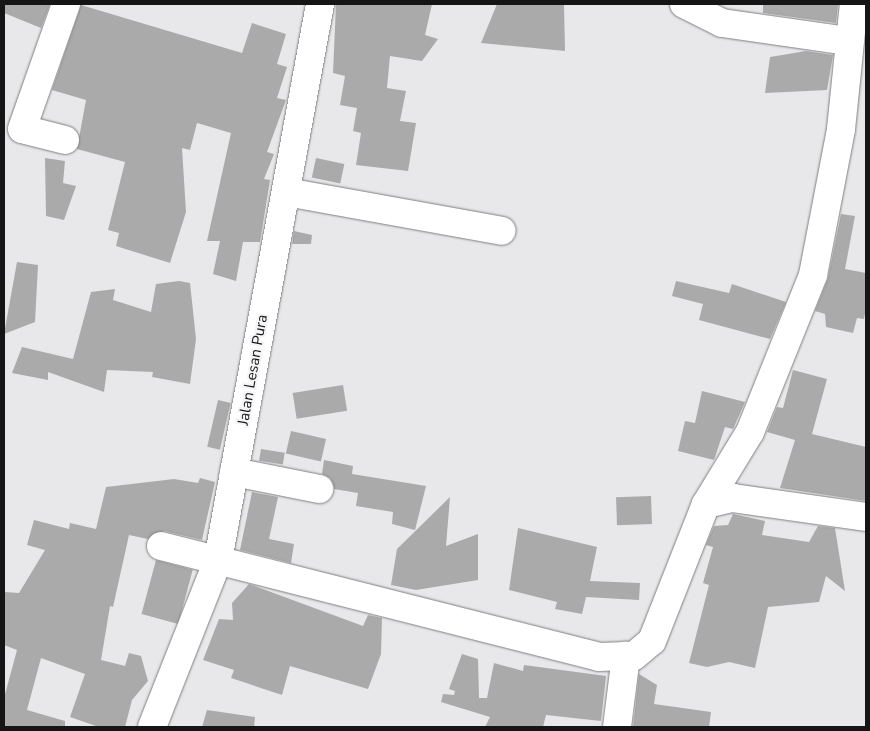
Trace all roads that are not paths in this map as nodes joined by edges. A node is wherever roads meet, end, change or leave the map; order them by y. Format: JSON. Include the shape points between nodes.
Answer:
{"nodes":[{"id":1,"x":66,"y":4,"type":"edge"},
{"id":2,"x":320,"y":4,"type":"edge"},
{"id":3,"x":684,"y":4,"type":"edge"},
{"id":4,"x":854,"y":4,"type":"edge"},
{"id":5,"x":849,"y":41,"type":"junction"},
{"id":6,"x":13,"y":127,"type":"edge"},
{"id":7,"x":65,"y":140,"type":"dead end"},
{"id":8,"x":286,"y":192,"type":"junction"},
{"id":9,"x":502,"y":231,"type":"dead end"},
{"id":10,"x":234,"y":472,"type":"junction"},
{"id":11,"x":319,"y":489,"type":"dead end"},
{"id":12,"x":706,"y":504,"type":"junction"},
{"id":13,"x":866,"y":517,"type":"edge"},
{"id":14,"x":161,"y":546,"type":"dead end"},
{"id":15,"x":218,"y":560,"type":"junction"},
{"id":16,"x":626,"y":656,"type":"junction"},
{"id":17,"x":152,"y":727,"type":"edge"},
{"id":18,"x":617,"y":727,"type":"edge"}],
"edges":[{"from":1,"to":6,"type":"street"},
{"from":2,"to":8,"type":"street","name":"Jalan Lesan Pura"},
{"from":3,"to":5,"type":"street","via":[[722,23]]},
{"from":4,"to":5,"type":"street"},
{"from":5,"to":12,"type":"street","via":[[841,129],[813,275],[750,432]]},
{"from":6,"to":7,"type":"street"},
{"from":8,"to":9,"type":"street"},
{"from":8,"to":10,"type":"street","name":"Jalan Lesan Pura"},
{"from":10,"to":11,"type":"street"},
{"from":10,"to":15,"type":"street","name":"Jalan Lesan Pura"},
{"from":12,"to":13,"type":"street","via":[[733,498]]},
{"from":12,"to":16,"type":"street","via":[[652,641],[644,651]]},
{"from":14,"to":15,"type":"street"},
{"from":15,"to":16,"type":"street","via":[[599,657]]},
{"from":15,"to":17,"type":"street","name":"Jalan Lesan Pura"},
{"from":16,"to":18,"type":"street"}]}
